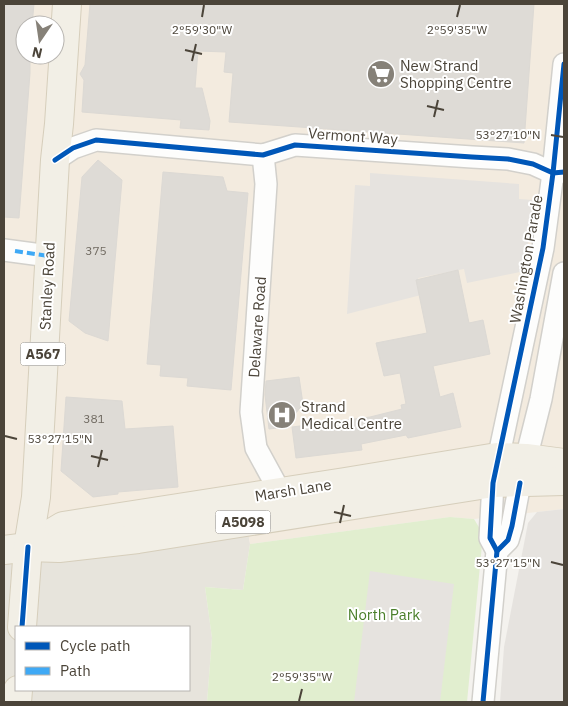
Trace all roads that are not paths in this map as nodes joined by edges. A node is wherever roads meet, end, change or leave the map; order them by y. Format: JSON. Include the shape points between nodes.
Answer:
{"nodes":[{"id":1,"x":67,"y":4,"type":"edge"},
{"id":2,"x":564,"y":64,"type":"edge"},
{"id":3,"x":264,"y":155,"type":"junction"},
{"id":4,"x":55,"y":160,"type":"junction"},
{"id":5,"x":559,"y":172,"type":"edge"},
{"id":6,"x":9,"y":251,"type":"edge"},
{"id":7,"x":49,"y":256,"type":"junction"},
{"id":8,"x":564,"y":273,"type":"edge"},
{"id":9,"x":497,"y":457,"type":"junction"},
{"id":10,"x":564,"y":462,"type":"edge"},
{"id":11,"x":523,"y":470,"type":"junction"},
{"id":12,"x":564,"y":481,"type":"edge"},
{"id":13,"x":493,"y":483,"type":"junction"},
{"id":14,"x":280,"y":492,"type":"junction"},
{"id":15,"x":16,"y":548,"type":"edge"},
{"id":16,"x":498,"y":551,"type":"junction"},
{"id":17,"x":22,"y":626,"type":"edge"},
{"id":18,"x":483,"y":702,"type":"edge"}],
"edges":[{"from":1,"to":4,"type":"main road","name":"Stanley Road","number":"A567"},
{"from":2,"to":5,"type":"street","name":"Washington Parade"},
{"from":3,"to":4,"type":"street","name":"Vermont Way","via":[[96,140],[73,148]]},
{"from":3,"to":5,"type":"street","name":"Vermont Way","via":[[295,145],[508,159]]},
{"from":3,"to":14,"type":"street","name":"Delaware Road","via":[[266,184],[251,412],[256,448]]},
{"from":4,"to":7,"type":"main road","name":"Stanley Road","number":"A567"},
{"from":5,"to":9,"type":"street","name":"Washington Parade"},
{"from":6,"to":7,"type":"street"},
{"from":7,"to":15,"type":"main road","name":"Stanley Road","number":"A567","via":[[36,497]]},
{"from":8,"to":11,"type":"street","via":[[541,399]]},
{"from":9,"to":11,"type":"main road","name":"Marsh Lane","number":"A5098"},
{"from":9,"to":13,"type":"street","name":"Washington Parade"},
{"from":9,"to":14,"type":"main road","name":"Marsh Lane","number":"A5098"},
{"from":10,"to":11,"type":"main road","name":"Marsh Lane","number":"A5098"},
{"from":11,"to":12,"type":"main road","name":"Marsh Lane","number":"A5098"},
{"from":11,"to":13,"type":"main road","name":"Marsh Lane","number":"A5098"},
{"from":11,"to":16,"type":"street","via":[[508,540]]},
{"from":13,"to":15,"type":"main road","name":"Marsh Lane","number":"A5098","via":[[138,539],[59,548]]},
{"from":13,"to":16,"type":"street","name":"Washington Parade","via":[[490,538]]},
{"from":14,"to":15,"type":"main road","name":"Marsh Lane","number":"A5098","via":[[63,526]]},
{"from":15,"to":17,"type":"main road","name":"Stanley Road","number":"A567"},
{"from":16,"to":18,"type":"street"}]}
